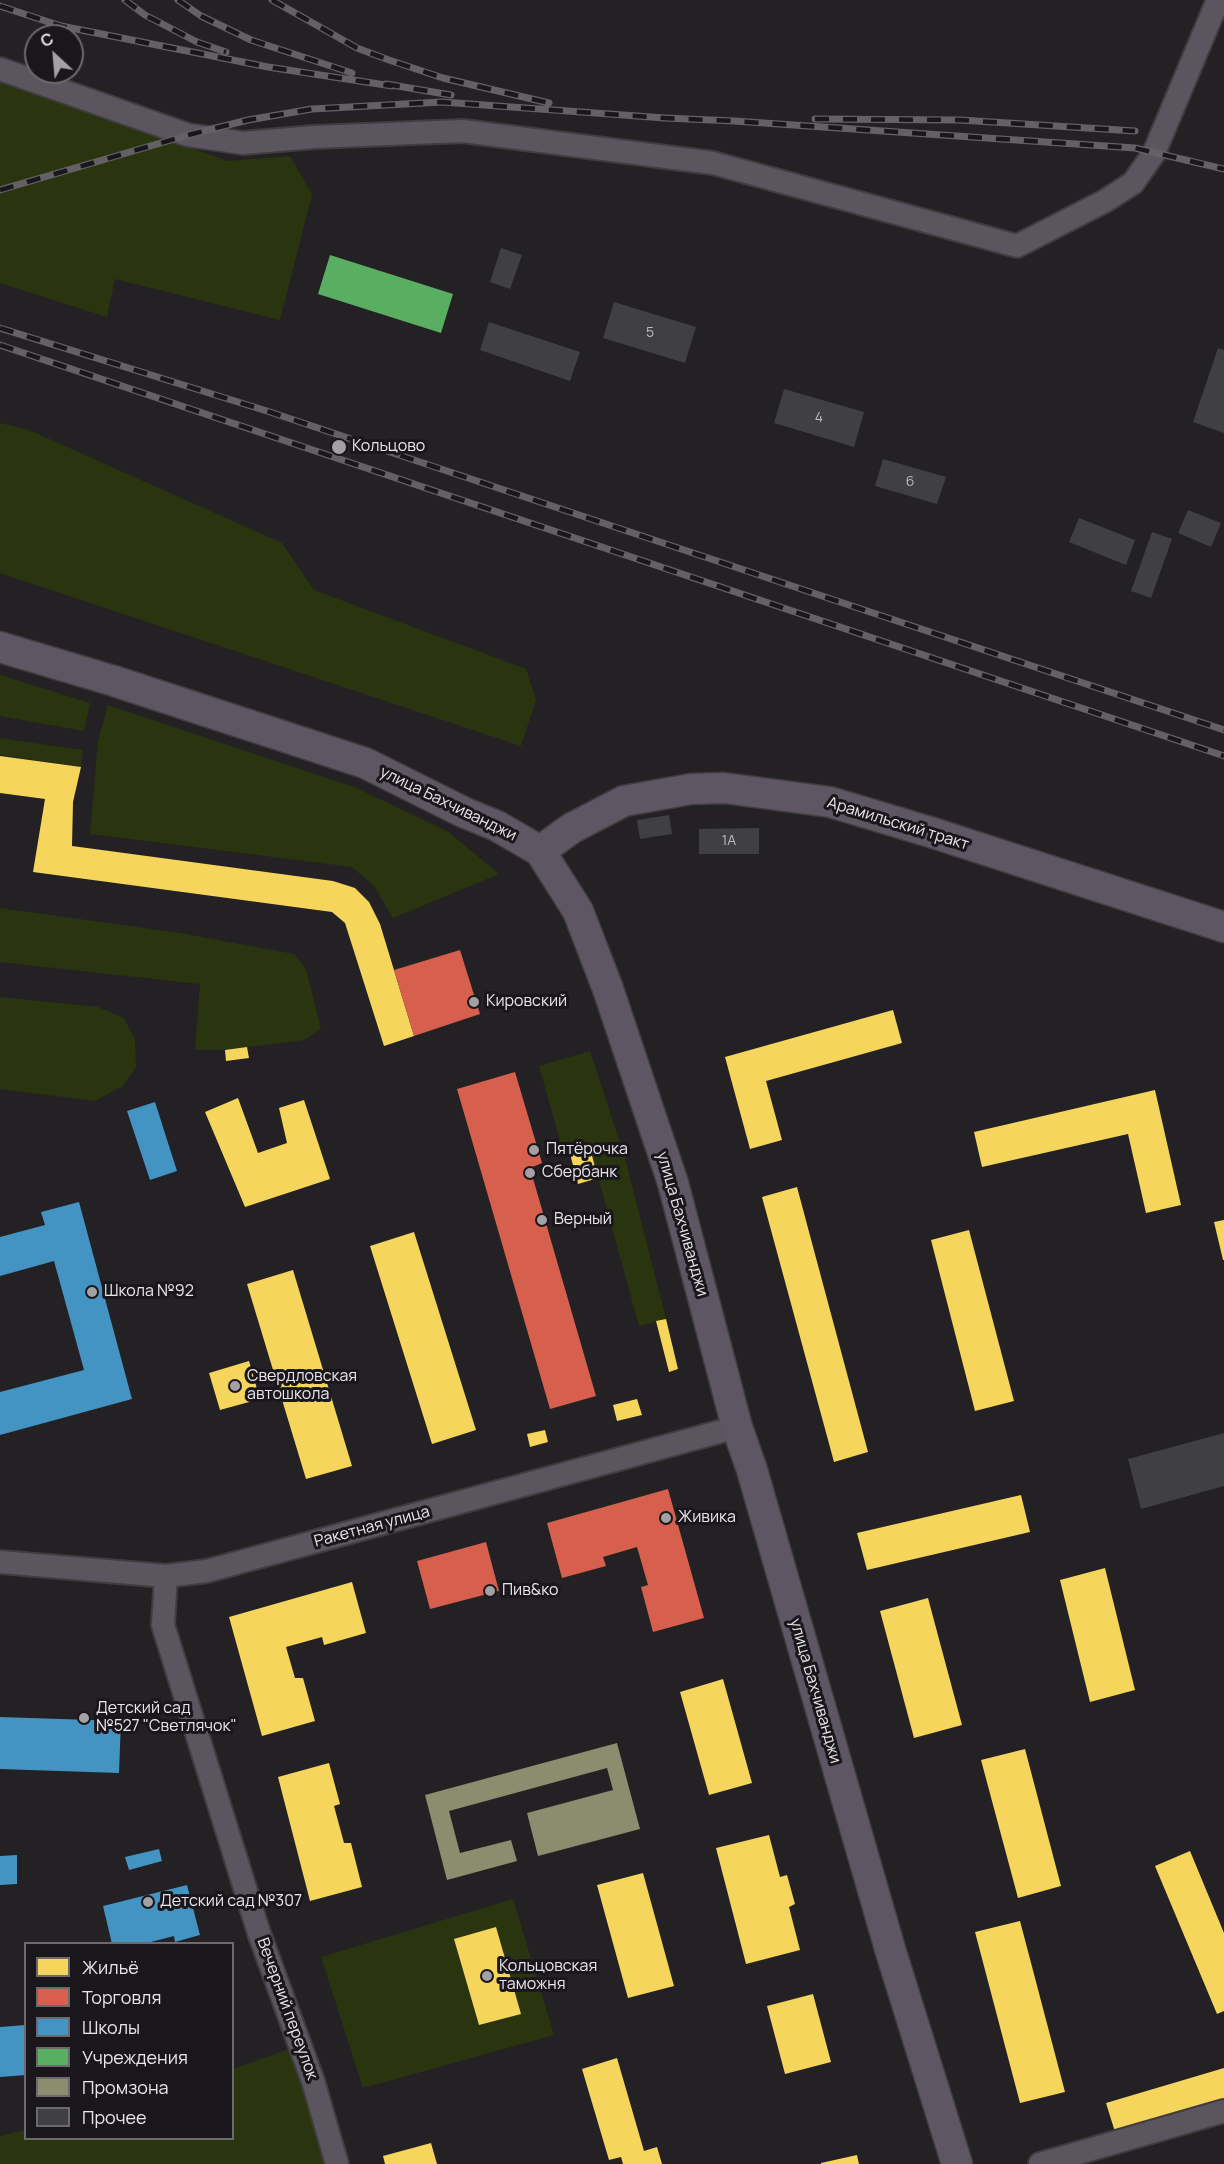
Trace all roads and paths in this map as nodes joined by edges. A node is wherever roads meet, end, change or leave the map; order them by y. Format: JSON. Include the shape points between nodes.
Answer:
{"nodes":[{"id":1,"x":1218,"y":0,"type":"edge"},
{"id":2,"x":0,"y":69,"type":"edge"},
{"id":3,"x":0,"y":647,"type":"edge"},
{"id":4,"x":540,"y":851,"type":"junction"},
{"id":5,"x":1224,"y":927,"type":"edge"},
{"id":6,"x":737,"y":1427,"type":"junction"},
{"id":7,"x":0,"y":1562,"type":"edge"},
{"id":8,"x":166,"y":1576,"type":"junction"},
{"id":9,"x":1224,"y":2111,"type":"edge"},
{"id":10,"x":337,"y":2164,"type":"edge"},
{"id":11,"x":957,"y":2164,"type":"edge"},
{"id":12,"x":1040,"y":2164,"type":"edge"}],
"edges":[{"from":1,"to":2,"type":"street","via":[[1154,153],[1132,183],[1017,246],[713,163],[463,131],[243,143],[188,135]]},
{"from":3,"to":4,"type":"main road","name":"улица Бахчиванджи","via":[[365,763],[497,826]]},
{"from":4,"to":5,"type":"main road","name":"Арамильский тракт","via":[[572,828],[624,801],[691,789],[724,789],[830,802]]},
{"from":4,"to":6,"type":"main road","name":"улица Бахчиванджи","via":[[578,911],[608,989],[673,1184]]},
{"from":6,"to":8,"type":"street","name":"Ракетная улица","via":[[207,1571]]},
{"from":6,"to":11,"type":"main road","name":"улица Бахчиванджи"},
{"from":7,"to":8,"type":"street","name":"Ракетная улица"},
{"from":8,"to":10,"type":"street","name":"Вечерний переулок","via":[[163,1625],[259,1934],[313,2081]]},
{"from":9,"to":12,"type":"street"}]}
